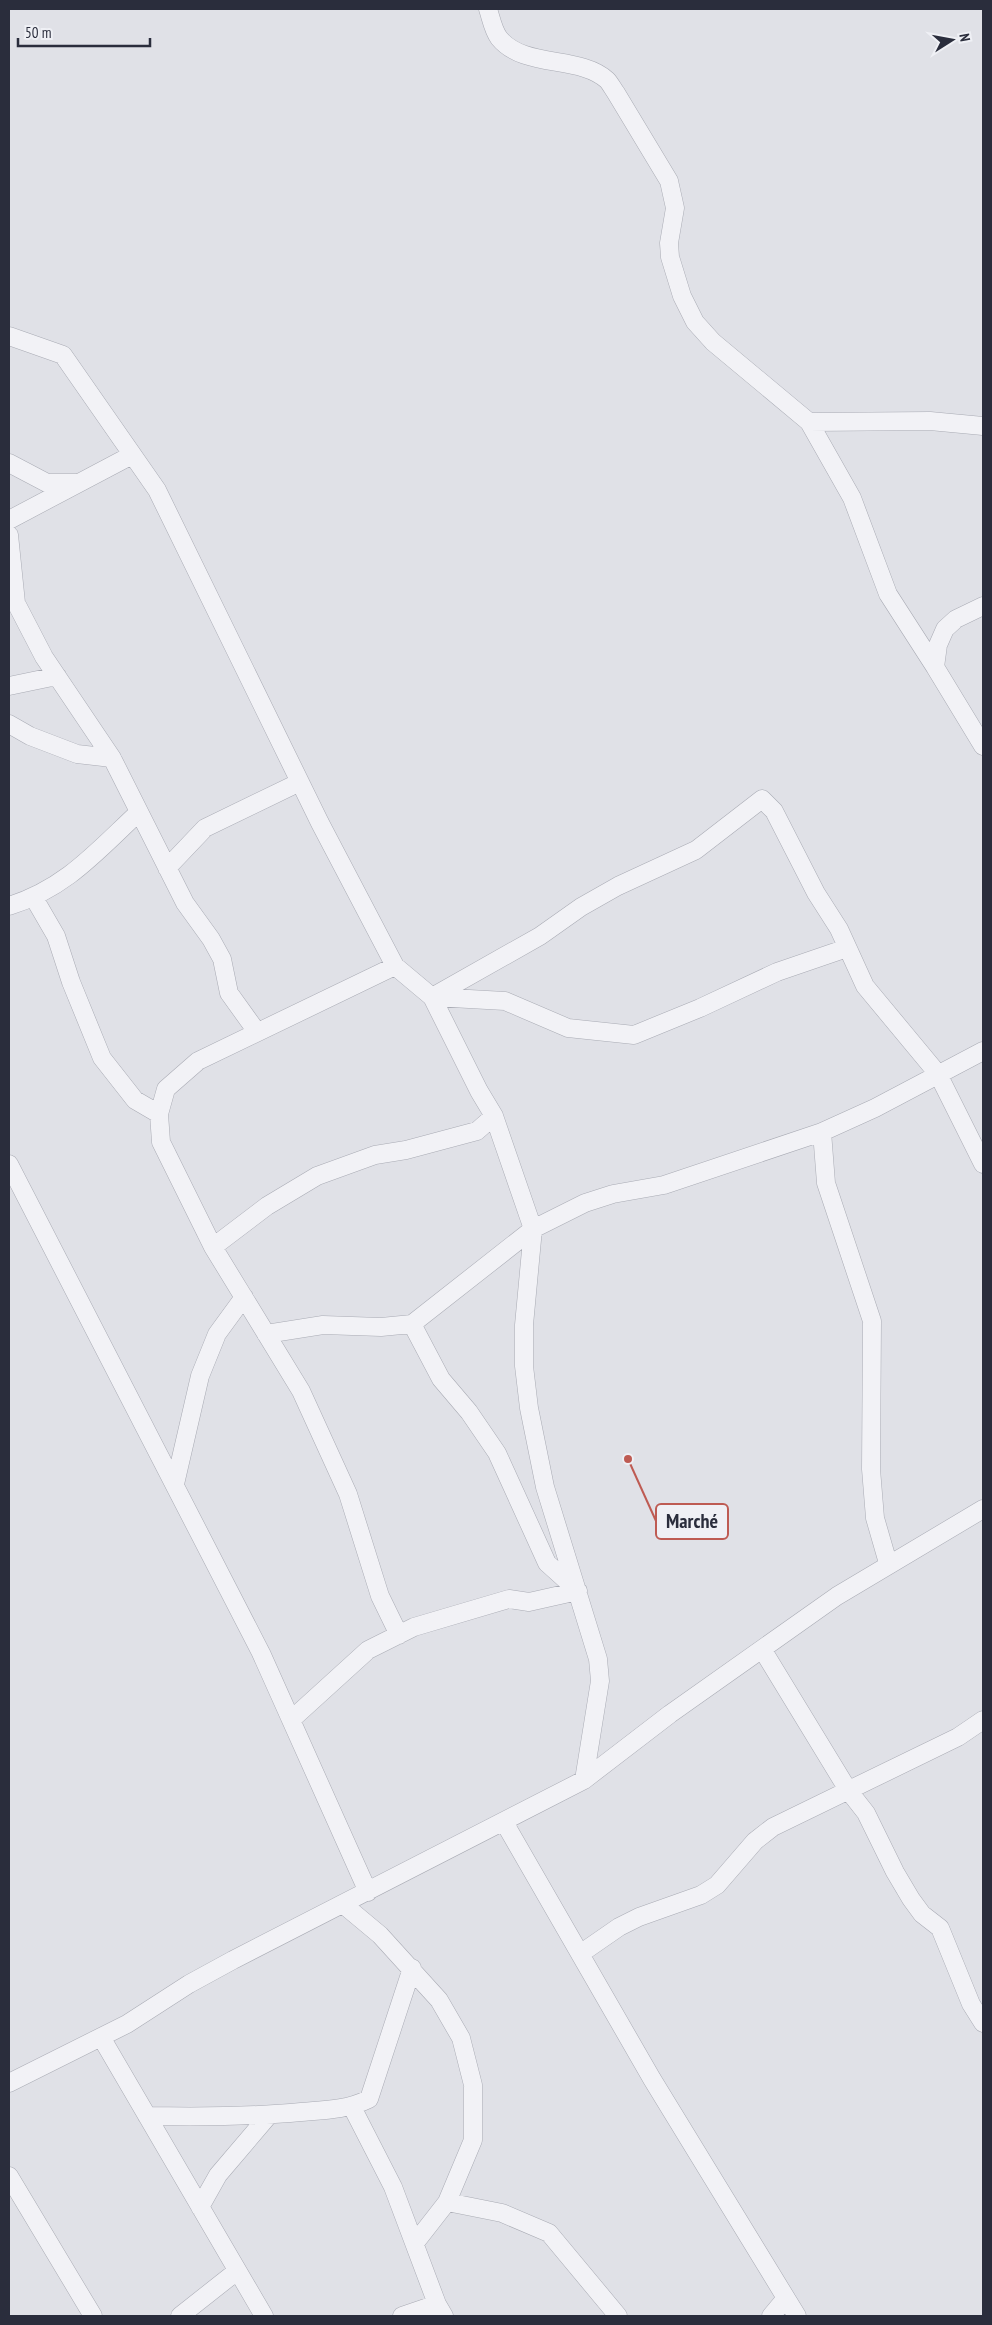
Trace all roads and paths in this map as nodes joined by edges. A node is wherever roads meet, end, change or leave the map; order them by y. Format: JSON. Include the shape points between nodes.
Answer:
{"nodes":[{"id":1,"x":488,"y":9,"type":"edge"},
{"id":2,"x":9,"y":337,"type":"edge"},
{"id":3,"x":809,"y":422,"type":"junction"},
{"id":4,"x":983,"y":426,"type":"edge"},
{"id":5,"x":132,"y":455,"type":"junction"},
{"id":6,"x":9,"y":463,"type":"edge"},
{"id":7,"x":78,"y":483,"type":"junction"},
{"id":8,"x":9,"y":520,"type":"edge"},
{"id":9,"x":9,"y":535,"type":"edge"},
{"id":10,"x":983,"y":606,"type":"edge"},
{"id":11,"x":935,"y":667,"type":"junction"},
{"id":12,"x":57,"y":676,"type":"junction"},
{"id":13,"x":9,"y":686,"type":"edge"},
{"id":14,"x":9,"y":724,"type":"edge"},
{"id":15,"x":983,"y":746,"type":"edge"},
{"id":16,"x":112,"y":758,"type":"junction"},
{"id":17,"x":300,"y":782,"type":"junction"},
{"id":18,"x":139,"y":812,"type":"junction"},
{"id":19,"x":167,"y":868,"type":"junction"},
{"id":20,"x":34,"y":898,"type":"junction"},
{"id":21,"x":9,"y":906,"type":"edge"},
{"id":22,"x":847,"y":948,"type":"junction"},
{"id":23,"x":395,"y":966,"type":"junction"},
{"id":24,"x":432,"y":997,"type":"junction"},
{"id":25,"x":257,"y":1032,"type":"junction"},
{"id":26,"x":983,"y":1051,"type":"edge"},
{"id":27,"x":938,"y":1074,"type":"junction"},
{"id":28,"x":159,"y":1114,"type":"junction"},
{"id":29,"x":494,"y":1116,"type":"junction"},
{"id":30,"x":822,"y":1132,"type":"junction"},
{"id":31,"x":9,"y":1164,"type":"edge"},
{"id":32,"x":983,"y":1164,"type":"edge"},
{"id":33,"x":533,"y":1228,"type":"junction"},
{"id":34,"x":213,"y":1247,"type":"junction"},
{"id":35,"x":244,"y":1297,"type":"junction"},
{"id":36,"x":412,"y":1324,"type":"junction"},
{"id":37,"x":266,"y":1334,"type":"junction"},
{"id":38,"x":175,"y":1484,"type":"junction"},
{"id":39,"x":983,"y":1509,"type":"edge"},
{"id":40,"x":888,"y":1563,"type":"junction"},
{"id":41,"x":578,"y":1590,"type":"junction"},
{"id":42,"x":399,"y":1635,"type":"junction"},
{"id":43,"x":762,"y":1649,"type":"junction"},
{"id":44,"x":291,"y":1720,"type":"junction"},
{"id":45,"x":983,"y":1722,"type":"edge"},
{"id":46,"x":584,"y":1780,"type":"junction"},
{"id":47,"x":848,"y":1790,"type":"junction"},
{"id":48,"x":504,"y":1822,"type":"junction"},
{"id":49,"x":368,"y":1892,"type":"junction"},
{"id":50,"x":344,"y":1905,"type":"junction"},
{"id":51,"x":580,"y":1954,"type":"junction"},
{"id":52,"x":412,"y":1968,"type":"junction"},
{"id":53,"x":983,"y":2023,"type":"edge"},
{"id":54,"x":101,"y":2037,"type":"junction"},
{"id":55,"x":9,"y":2083,"type":"edge"},
{"id":56,"x":352,"y":2107,"type":"junction"},
{"id":57,"x":269,"y":2115,"type":"junction"},
{"id":58,"x":147,"y":2116,"type":"junction"},
{"id":59,"x":9,"y":2176,"type":"edge"},
{"id":60,"x":447,"y":2202,"type":"junction"},
{"id":61,"x":200,"y":2207,"type":"junction"},
{"id":62,"x":415,"y":2244,"type":"junction"},
{"id":63,"x":237,"y":2271,"type":"junction"},
{"id":64,"x":786,"y":2298,"type":"junction"},
{"id":65,"x":441,"y":2310,"type":"edge"},
{"id":66,"x":93,"y":2316,"type":"edge"},
{"id":67,"x":180,"y":2316,"type":"edge"},
{"id":68,"x":264,"y":2316,"type":"edge"},
{"id":69,"x":402,"y":2316,"type":"edge"},
{"id":70,"x":618,"y":2316,"type":"edge"},
{"id":71,"x":771,"y":2316,"type":"edge"},
{"id":72,"x":797,"y":2316,"type":"edge"}],
"edges":[{"from":1,"to":3,"type":"street","via":[[498,36],[508,48],[524,55],[592,71],[607,80],[669,180],[675,208],[670,257],[694,322],[713,342]]},
{"from":2,"to":5,"type":"street","via":[[63,356]]},
{"from":3,"to":4,"type":"street","via":[[930,421]]},
{"from":3,"to":11,"type":"street","via":[[852,498],[888,594]]},
{"from":5,"to":7,"type":"street"},
{"from":5,"to":17,"type":"street","via":[[157,490]]},
{"from":6,"to":7,"type":"street","via":[[47,483]]},
{"from":7,"to":8,"type":"street"},
{"from":9,"to":12,"type":"street","via":[[16,603]]},
{"from":10,"to":11,"type":"street","via":[[956,619],[945,629],[938,645]]},
{"from":11,"to":15,"type":"street"},
{"from":12,"to":13,"type":"street"},
{"from":12,"to":16,"type":"street"},
{"from":14,"to":16,"type":"street","via":[[30,736],[77,754]]},
{"from":16,"to":18,"type":"street"},
{"from":17,"to":19,"type":"street","via":[[205,828]]},
{"from":17,"to":23,"type":"street"},
{"from":18,"to":19,"type":"street"},
{"from":18,"to":20,"type":"street","via":[[69,877]]},
{"from":19,"to":25,"type":"street","via":[[184,903],[212,939],[222,959],[229,993]]},
{"from":20,"to":21,"type":"street"},
{"from":20,"to":28,"type":"street","via":[[56,936],[102,1058],[136,1100]]},
{"from":22,"to":24,"type":"street","via":[[777,972],[634,1035],[568,1028],[505,1001]]},
{"from":22,"to":24,"type":"street","via":[[774,811],[762,799],[696,850],[618,886],[540,936]]},
{"from":22,"to":27,"type":"street","via":[[865,986]]},
{"from":23,"to":24,"type":"street"},
{"from":23,"to":25,"type":"street"},
{"from":24,"to":29,"type":"street"},
{"from":25,"to":28,"type":"street","via":[[198,1061],[166,1090]]},
{"from":26,"to":27,"type":"street"},
{"from":27,"to":30,"type":"street"},
{"from":27,"to":32,"type":"street"},
{"from":28,"to":34,"type":"street","via":[[161,1142]]},
{"from":29,"to":33,"type":"street"},
{"from":29,"to":34,"type":"street","via":[[477,1131],[375,1155],[317,1176],[267,1206]]},
{"from":30,"to":33,"type":"street","via":[[664,1184],[585,1203]]},
{"from":30,"to":40,"type":"street","via":[[826,1183],[872,1321],[871,1469],[875,1518]]},
{"from":31,"to":38,"type":"street"},
{"from":33,"to":36,"type":"street"},
{"from":33,"to":41,"type":"street","via":[[524,1325],[529,1408],[545,1487]]},
{"from":34,"to":35,"type":"street"},
{"from":35,"to":37,"type":"street"},
{"from":35,"to":38,"type":"street","via":[[217,1334],[200,1376]]},
{"from":36,"to":37,"type":"street","via":[[381,1327],[323,1325]]},
{"from":36,"to":41,"type":"street","via":[[441,1379],[497,1453],[547,1563]]},
{"from":37,"to":42,"type":"street","via":[[301,1391],[348,1494],[380,1596]]},
{"from":38,"to":44,"type":"street","via":[[261,1653]]},
{"from":39,"to":40,"type":"street"},
{"from":40,"to":43,"type":"street"},
{"from":41,"to":42,"type":"street","via":[[530,1602],[509,1599],[414,1627]]},
{"from":41,"to":46,"type":"street","via":[[598,1659],[600,1681]]},
{"from":42,"to":44,"type":"street","via":[[368,1650]]},
{"from":43,"to":46,"type":"street"},
{"from":43,"to":47,"type":"street"},
{"from":44,"to":49,"type":"street"},
{"from":45,"to":47,"type":"street"},
{"from":46,"to":48,"type":"street"},
{"from":47,"to":51,"type":"street","via":[[773,1827],[755,1841],[717,1884],[701,1895],[639,1917]]},
{"from":47,"to":53,"type":"street","via":[[866,1813],[911,1899],[922,1914],[940,1928],[971,2004]]},
{"from":48,"to":49,"type":"street"},
{"from":48,"to":51,"type":"street"},
{"from":49,"to":50,"type":"street"},
{"from":50,"to":52,"type":"street"},
{"from":50,"to":54,"type":"street","via":[[189,1984]]},
{"from":51,"to":64,"type":"street"},
{"from":52,"to":56,"type":"street","via":[[369,2099]]},
{"from":52,"to":60,"type":"street","via":[[439,2000],[461,2038],[473,2084],[473,2140]]},
{"from":54,"to":55,"type":"street"},
{"from":54,"to":58,"type":"street"},
{"from":56,"to":57,"type":"street"},
{"from":56,"to":62,"type":"street","via":[[393,2186]]},
{"from":57,"to":58,"type":"street"},
{"from":57,"to":61,"type":"street","via":[[218,2175]]},
{"from":58,"to":61,"type":"street"},
{"from":59,"to":66,"type":"street"},
{"from":60,"to":62,"type":"street"},
{"from":60,"to":70,"type":"street","via":[[502,2213],[549,2233]]},
{"from":61,"to":63,"type":"street"},
{"from":62,"to":65,"type":"street"},
{"from":63,"to":67,"type":"street"},
{"from":63,"to":68,"type":"street"},
{"from":64,"to":71,"type":"street"},
{"from":64,"to":72,"type":"street"},
{"from":65,"to":69,"type":"street"}]}
